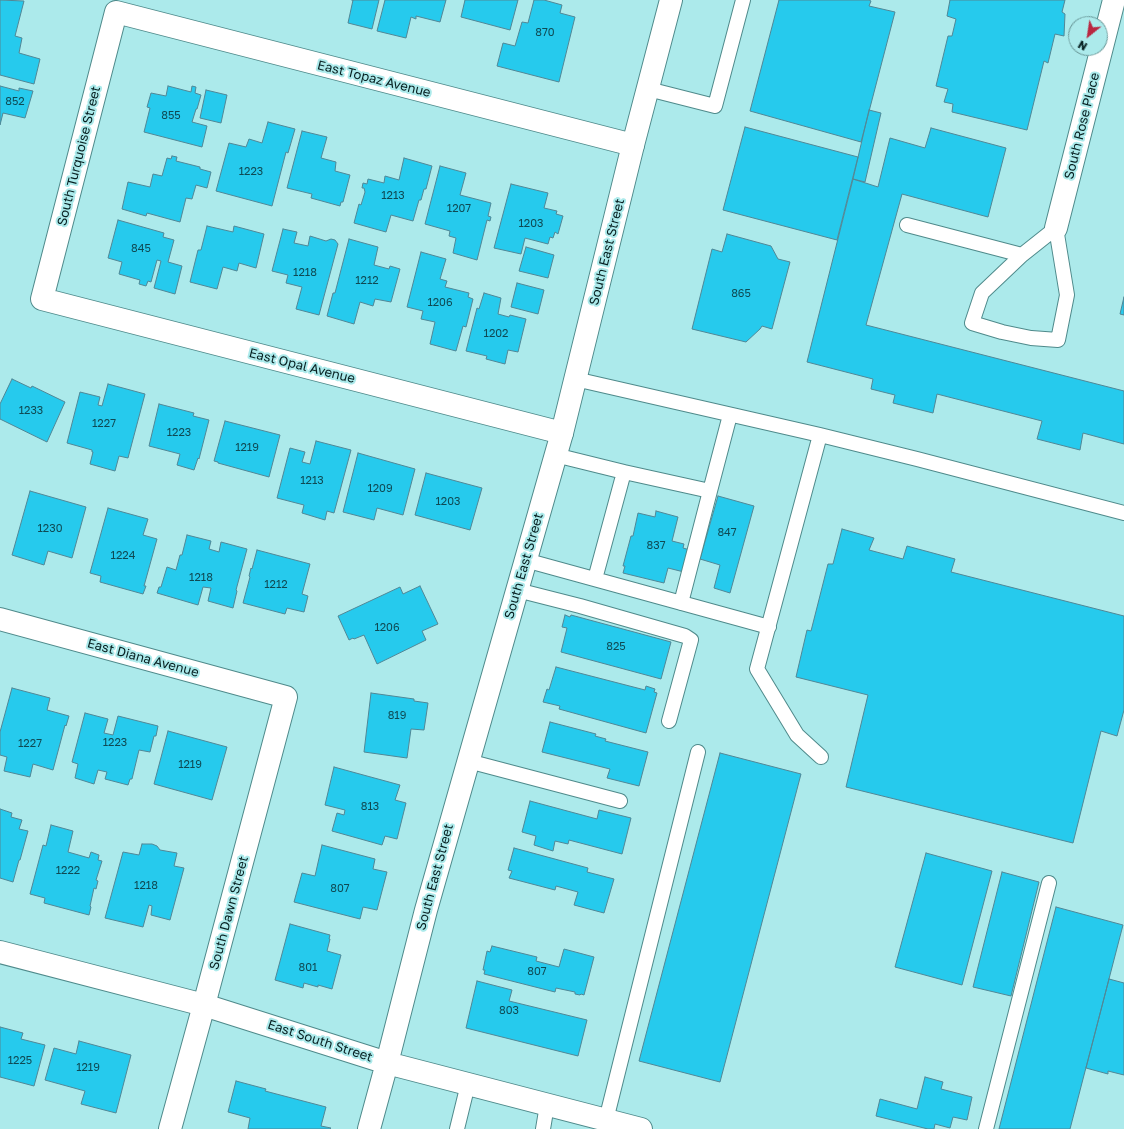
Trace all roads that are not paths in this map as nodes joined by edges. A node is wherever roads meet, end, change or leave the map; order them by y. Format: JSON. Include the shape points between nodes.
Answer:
{"nodes":[{"id":1,"x":671,"y":0,"type":"edge"},
{"id":2,"x":743,"y":0,"type":"edge"},
{"id":3,"x":1114,"y":0,"type":"edge"},
{"id":4,"x":116,"y":12,"type":"joint"},
{"id":5,"x":648,"y":89,"type":"junction"},
{"id":6,"x":633,"y":146,"type":"junction"},
{"id":7,"x":908,"y":226,"type":"dead end"},
{"id":8,"x":1056,"y":228,"type":"junction"},
{"id":9,"x":1022,"y":255,"type":"junction"},
{"id":10,"x":42,"y":299,"type":"joint"},
{"id":11,"x":575,"y":378,"type":"junction"},
{"id":12,"x":730,"y":415,"type":"junction"},
{"id":13,"x":562,"y":433,"type":"junction"},
{"id":14,"x":820,"y":435,"type":"junction"},
{"id":15,"x":555,"y":455,"type":"junction"},
{"id":16,"x":624,"y":472,"type":"junction"},
{"id":17,"x":710,"y":490,"type":"junction"},
{"id":18,"x":1124,"y":513,"type":"edge"},
{"id":19,"x":525,"y":560,"type":"junction"},
{"id":20,"x":595,"y":579,"type":"junction"},
{"id":21,"x":516,"y":590,"type":"junction"},
{"id":22,"x":681,"y":603,"type":"junction"},
{"id":23,"x":0,"y":619,"type":"edge"},
{"id":24,"x":769,"y":627,"type":"junction"},
{"id":25,"x":286,"y":697,"type":"joint"},
{"id":26,"x":668,"y":721,"type":"dead end"},
{"id":27,"x":698,"y":752,"type":"dead end"},
{"id":28,"x":821,"y":757,"type":"dead end"},
{"id":29,"x":468,"y":761,"type":"junction"},
{"id":30,"x":620,"y":801,"type":"dead end"},
{"id":31,"x":1049,"y":883,"type":"dead end"},
{"id":32,"x":0,"y":952,"type":"edge"},
{"id":33,"x":204,"y":1005,"type":"junction"},
{"id":34,"x":387,"y":1063,"type":"junction"},
{"id":35,"x":468,"y":1084,"type":"junction"},
{"id":36,"x":547,"y":1105,"type":"junction"},
{"id":37,"x":606,"y":1120,"type":"junction"},
{"id":38,"x":170,"y":1129,"type":"edge"},
{"id":39,"x":369,"y":1129,"type":"edge"},
{"id":40,"x":457,"y":1129,"type":"edge"},
{"id":41,"x":543,"y":1129,"type":"edge"},
{"id":42,"x":641,"y":1129,"type":"edge"},
{"id":43,"x":986,"y":1129,"type":"edge"}],
"edges":[{"from":1,"to":5,"type":"street","name":"South East Street"},
{"from":2,"to":5,"type":"lane","via":[[715,106]]},
{"from":3,"to":8,"type":"street","name":"South Rose Place"},
{"from":4,"to":6,"type":"street","name":"East Topaz Avenue"},
{"from":4,"to":10,"type":"street","name":"South Turquoise Street"},
{"from":5,"to":6,"type":"street","name":"South East Street"},
{"from":6,"to":11,"type":"street","name":"South East Street"},
{"from":7,"to":9,"type":"lane"},
{"from":8,"to":9,"type":"lane"},
{"from":8,"to":9,"type":"lane","via":[[1067,295],[1058,340],[1031,338],[972,323],[982,293]]},
{"from":10,"to":13,"type":"street","name":"East Opal Avenue"},
{"from":11,"to":12,"type":"lane"},
{"from":11,"to":13,"type":"street","name":"South East Street"},
{"from":12,"to":14,"type":"lane"},
{"from":12,"to":17,"type":"lane"},
{"from":13,"to":15,"type":"street","name":"South East Street"},
{"from":14,"to":18,"type":"lane"},
{"from":14,"to":24,"type":"lane"},
{"from":15,"to":16,"type":"lane"},
{"from":15,"to":19,"type":"street","name":"South East Street"},
{"from":16,"to":17,"type":"lane"},
{"from":16,"to":20,"type":"lane"},
{"from":17,"to":22,"type":"lane"},
{"from":19,"to":20,"type":"lane"},
{"from":19,"to":21,"type":"street","name":"South East Street"},
{"from":20,"to":22,"type":"lane"},
{"from":21,"to":26,"type":"lane","via":[[580,606],[685,636],[691,640]]},
{"from":21,"to":29,"type":"street","name":"South East Street"},
{"from":22,"to":24,"type":"lane"},
{"from":23,"to":25,"type":"street","name":"East Diana Avenue"},
{"from":24,"to":28,"type":"lane","via":[[757,669],[797,735]]},
{"from":25,"to":33,"type":"street","name":"South Dawn Street"},
{"from":27,"to":37,"type":"lane"},
{"from":29,"to":30,"type":"lane"},
{"from":29,"to":34,"type":"street","name":"South East Street"},
{"from":31,"to":43,"type":"lane"},
{"from":32,"to":33,"type":"street","name":"East South Street"},
{"from":33,"to":34,"type":"street","name":"East South Street"},
{"from":33,"to":38,"type":"street","name":"South Dawn Street"},
{"from":34,"to":35,"type":"street","name":"East South Street"},
{"from":34,"to":39,"type":"street","name":"South East Street"},
{"from":35,"to":36,"type":"street","name":"East South Street"},
{"from":35,"to":40,"type":"lane"},
{"from":36,"to":37,"type":"street","name":"East South Street"},
{"from":36,"to":41,"type":"lane"},
{"from":37,"to":42,"type":"street","name":"East South Street"}]}
